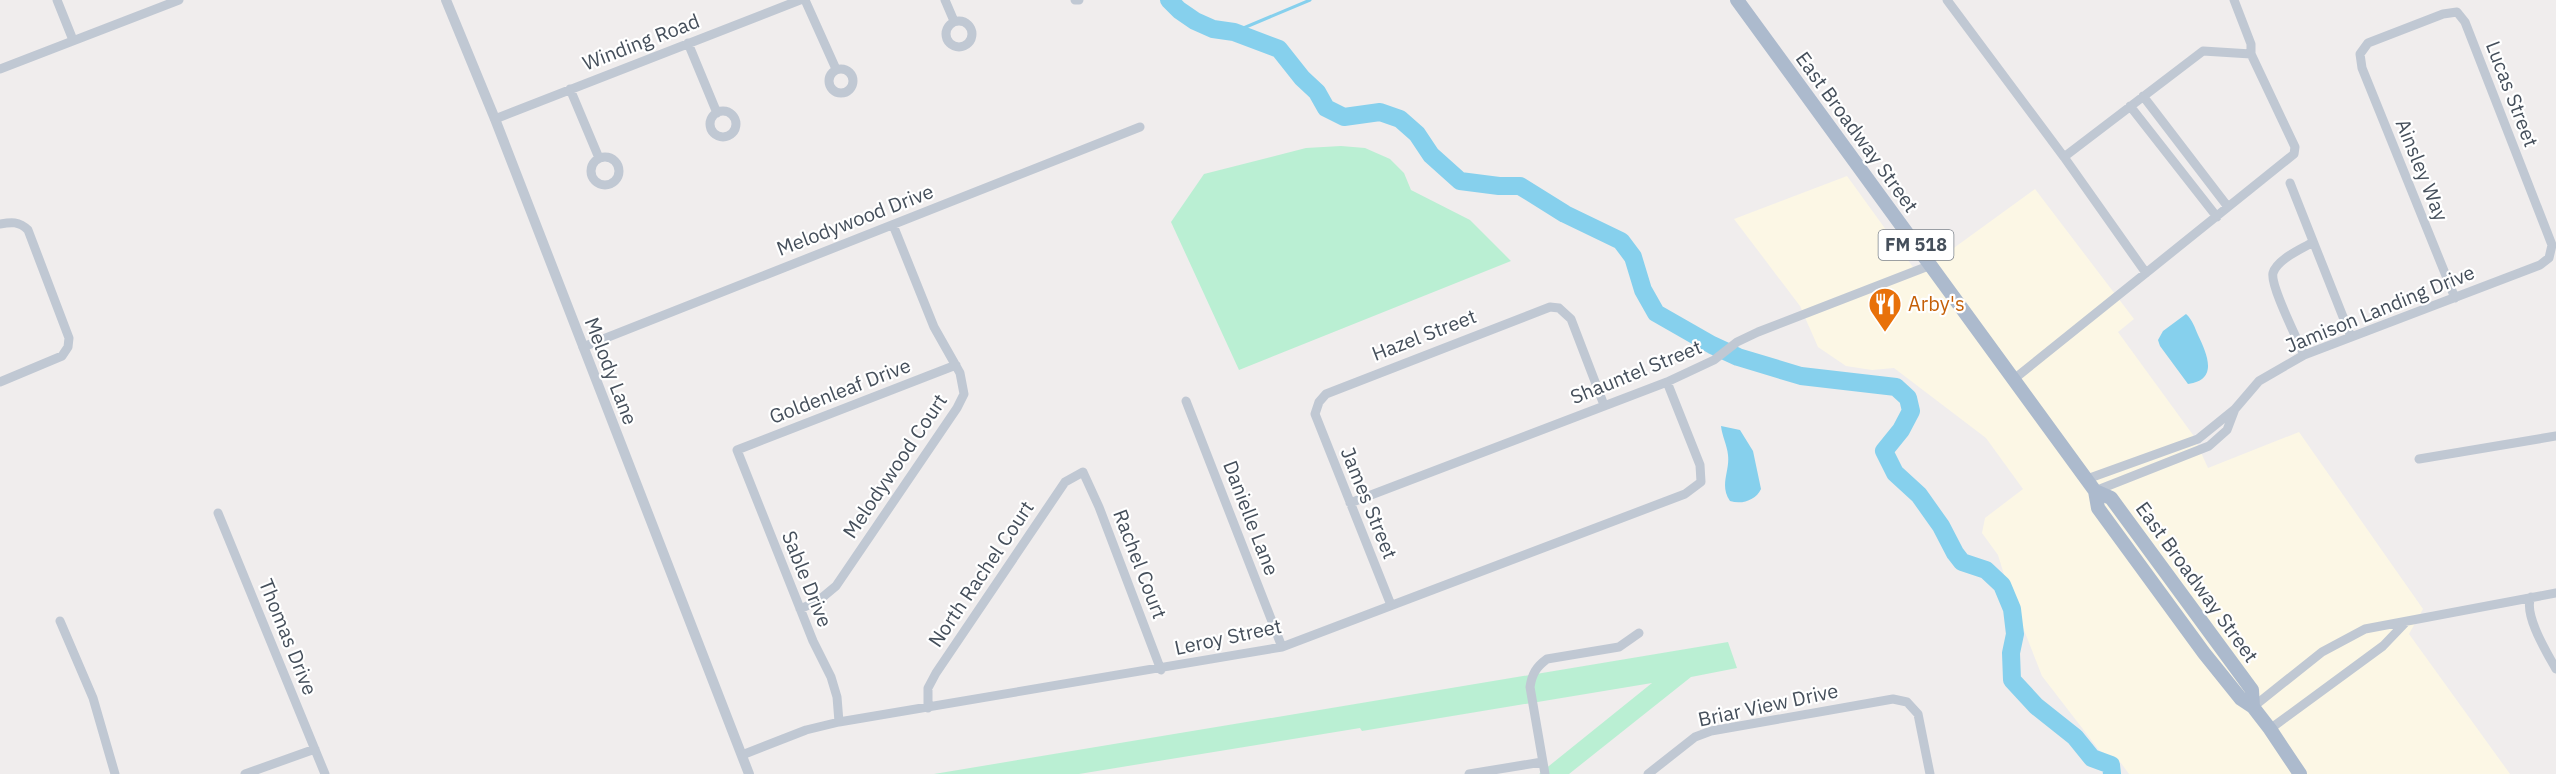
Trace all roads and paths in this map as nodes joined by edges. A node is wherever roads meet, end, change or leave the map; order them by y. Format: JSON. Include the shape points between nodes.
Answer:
{"nodes":[{"id":1,"x":57,"y":0,"type":"edge"},
{"id":2,"x":178,"y":0,"type":"edge"},
{"id":3,"x":446,"y":0,"type":"edge"},
{"id":4,"x":802,"y":0,"type":"edge"},
{"id":5,"x":945,"y":0,"type":"edge"},
{"id":6,"x":1737,"y":0,"type":"edge"},
{"id":7,"x":1947,"y":0,"type":"edge"},
{"id":8,"x":2234,"y":0,"type":"edge"},
{"id":9,"x":954,"y":21,"type":"dead end"},
{"id":10,"x":73,"y":40,"type":"junction"},
{"id":11,"x":688,"y":43,"type":"junction"},
{"id":12,"x":2251,"y":54,"type":"junction"},
{"id":13,"x":2360,"y":54,"type":"joint"},
{"id":14,"x":0,"y":69,"type":"edge"},
{"id":15,"x":836,"y":69,"type":"dead end"},
{"id":16,"x":570,"y":89,"type":"junction"},
{"id":17,"x":2143,"y":96,"type":"junction"},
{"id":18,"x":2130,"y":106,"type":"junction"},
{"id":19,"x":717,"y":113,"type":"dead end"},
{"id":20,"x":495,"y":119,"type":"junction"},
{"id":21,"x":1140,"y":127,"type":"dead end"},
{"id":22,"x":2064,"y":157,"type":"junction"},
{"id":23,"x":599,"y":158,"type":"dead end"},
{"id":24,"x":2290,"y":183,"type":"dead end"},
{"id":25,"x":2228,"y":207,"type":"junction"},
{"id":26,"x":2217,"y":217,"type":"junction"},
{"id":27,"x":0,"y":224,"type":"edge"},
{"id":28,"x":893,"y":225,"type":"junction"},
{"id":29,"x":2313,"y":242,"type":"junction"},
{"id":30,"x":2549,"y":258,"type":"joint"},
{"id":31,"x":1930,"y":265,"type":"junction"},
{"id":32,"x":2146,"y":273,"type":"junction"},
{"id":33,"x":2455,"y":298,"type":"junction"},
{"id":34,"x":2351,"y":337,"type":"junction"},
{"id":35,"x":583,"y":347,"type":"junction"},
{"id":36,"x":2304,"y":355,"type":"junction"},
{"id":37,"x":956,"y":365,"type":"junction"},
{"id":38,"x":2014,"y":379,"type":"junction"},
{"id":39,"x":0,"y":382,"type":"edge"},
{"id":40,"x":1667,"y":382,"type":"junction"},
{"id":41,"x":1186,"y":401,"type":"dead end"},
{"id":42,"x":1604,"y":405,"type":"junction"},
{"id":43,"x":2235,"y":410,"type":"junction"},
{"id":44,"x":1315,"y":414,"type":"joint"},
{"id":45,"x":2556,"y":436,"type":"edge"},
{"id":46,"x":737,"y":450,"type":"joint"},
{"id":47,"x":2419,"y":459,"type":"dead end"},
{"id":48,"x":1083,"y":472,"type":"joint"},
{"id":49,"x":2091,"y":485,"type":"junction"},
{"id":50,"x":1350,"y":502,"type":"junction"},
{"id":51,"x":218,"y":513,"type":"dead end"},
{"id":52,"x":2135,"y":560,"type":"junction"},
{"id":53,"x":2556,"y":593,"type":"edge"},
{"id":54,"x":2531,"y":597,"type":"junction"},
{"id":55,"x":1391,"y":605,"type":"junction"},
{"id":56,"x":800,"y":609,"type":"junction"},
{"id":57,"x":60,"y":621,"type":"dead end"},
{"id":58,"x":2405,"y":623,"type":"junction"},
{"id":59,"x":2204,"y":624,"type":"junction"},
{"id":60,"x":1639,"y":633,"type":"dead end"},
{"id":61,"x":1282,"y":647,"type":"junction"},
{"id":62,"x":1161,"y":669,"type":"junction"},
{"id":63,"x":2556,"y":669,"type":"edge"},
{"id":64,"x":2253,"y":707,"type":"junction"},
{"id":65,"x":928,"y":708,"type":"junction"},
{"id":66,"x":839,"y":722,"type":"junction"},
{"id":67,"x":2270,"y":729,"type":"junction"},
{"id":68,"x":315,"y":749,"type":"junction"},
{"id":69,"x":742,"y":755,"type":"junction"},
{"id":70,"x":1542,"y":762,"type":"junction"},
{"id":71,"x":115,"y":774,"type":"edge"},
{"id":72,"x":245,"y":774,"type":"edge"},
{"id":73,"x":325,"y":774,"type":"edge"},
{"id":74,"x":749,"y":774,"type":"edge"},
{"id":75,"x":1469,"y":774,"type":"edge"},
{"id":76,"x":1545,"y":774,"type":"edge"},
{"id":77,"x":1648,"y":774,"type":"edge"},
{"id":78,"x":1930,"y":774,"type":"edge"},
{"id":79,"x":2300,"y":774,"type":"edge"}],
"edges":[{"from":1,"to":10,"type":"street"},
{"from":2,"to":10,"type":"street"},
{"from":3,"to":20,"type":"street","name":"Melody Lane"},
{"from":4,"to":11,"type":"street","name":"Winding Road"},
{"from":4,"to":15,"type":"street"},
{"from":5,"to":9,"type":"street"},
{"from":6,"to":31,"type":"main road","name":"East Broadway Street","number":"FM 518"},
{"from":7,"to":22,"type":"street"},
{"from":8,"to":12,"type":"street","via":[[2251,44]]},
{"from":10,"to":14,"type":"street"},
{"from":11,"to":16,"type":"street","name":"Winding Road"},
{"from":11,"to":19,"type":"street"},
{"from":12,"to":17,"type":"street","via":[[2203,51]]},
{"from":12,"to":25,"type":"street","via":[[2295,147],[2294,154]]},
{"from":13,"to":30,"type":"street","name":"Lucas Street","via":[[2368,44],[2457,12],[2465,22],[2552,245]]},
{"from":13,"to":33,"type":"street","name":"Ainsley Way","via":[[2362,68]]},
{"from":16,"to":20,"type":"street","name":"Winding Road"},
{"from":16,"to":23,"type":"street"},
{"from":17,"to":18,"type":"street"},
{"from":17,"to":25,"type":"street"},
{"from":18,"to":22,"type":"street"},
{"from":18,"to":26,"type":"street"},
{"from":20,"to":35,"type":"street","name":"Melody Lane"},
{"from":21,"to":28,"type":"street","name":"Melodywood Drive"},
{"from":22,"to":32,"type":"street"},
{"from":24,"to":29,"type":"street"},
{"from":25,"to":26,"type":"street"},
{"from":26,"to":32,"type":"street"},
{"from":27,"to":39,"type":"street","via":[[23,225],[31,236],[69,338],[62,356]]},
{"from":28,"to":35,"type":"street","name":"Melodywood Drive"},
{"from":28,"to":37,"type":"street","name":"Melodywood Court","via":[[934,327]]},
{"from":29,"to":34,"type":"street"},
{"from":29,"to":36,"type":"street","via":[[2281,262],[2273,272],[2274,286]]},
{"from":30,"to":33,"type":"street","name":"Jamison Landing Drive","via":[[2540,266]]},
{"from":31,"to":38,"type":"main road","name":"East Broadway Street","number":"FM 518"},
{"from":31,"to":40,"type":"street","name":"Shauntel Street","via":[[1737,342],[1714,360]]},
{"from":32,"to":38,"type":"street"},
{"from":33,"to":34,"type":"street","name":"Jamison Landing Drive"},
{"from":34,"to":36,"type":"street","name":"Jamison Landing Drive"},
{"from":35,"to":69,"type":"street","name":"Melody Lane"},
{"from":36,"to":43,"type":"street","name":"Jamison Landing Drive","via":[[2259,381]]},
{"from":37,"to":46,"type":"street","name":"Goldenleaf Drive"},
{"from":37,"to":56,"type":"street","name":"Melodywood Court","via":[[964,387],[957,408],[837,586]]},
{"from":38,"to":49,"type":"main road","name":"East Broadway Street","number":"FM 518"},
{"from":40,"to":42,"type":"street","name":"Shauntel Street"},
{"from":40,"to":55,"type":"street","name":"Leroy Street","via":[[1700,465],[1701,482],[1685,494]]},
{"from":41,"to":61,"type":"street","name":"Danielle Lane"},
{"from":42,"to":44,"type":"street","name":"Hazel Street","via":[[1571,319],[1559,308],[1543,308],[1326,393]]},
{"from":42,"to":50,"type":"street","name":"Shauntel Street"},
{"from":43,"to":49,"type":"street","name":"Jamison Landing Drive","via":[[2198,438]]},
{"from":43,"to":49,"type":"street","name":"Jamison Landing Drive","via":[[2227,430],[2209,446]]},
{"from":44,"to":50,"type":"street","name":"James Street"},
{"from":45,"to":47,"type":"street"},
{"from":46,"to":56,"type":"street","name":"Sable Drive"},
{"from":48,"to":62,"type":"street","name":"Rachel Court"},
{"from":48,"to":65,"type":"street","name":"North Rachel Court","via":[[1065,482],[936,673],[928,688]]},
{"from":49,"to":52,"type":"main road","name":"East Broadway Street","number":"FM 518","via":[[2098,508]]},
{"from":49,"to":59,"type":"main road","name":"East Broadway Street","number":"FM 518","via":[[2111,498]]},
{"from":50,"to":55,"type":"street","name":"James Street"},
{"from":51,"to":68,"type":"street","name":"Thomas Drive"},
{"from":52,"to":59,"type":"main road","via":[[2146,561],[2182,608]]},
{"from":52,"to":64,"type":"main road","name":"East Broadway Street","number":"FM 518","via":[[2241,699]]},
{"from":53,"to":54,"type":"street"},
{"from":54,"to":58,"type":"street"},
{"from":54,"to":63,"type":"street","via":[[2528,603],[2532,620]]},
{"from":55,"to":61,"type":"street","name":"Leroy Street"},
{"from":56,"to":66,"type":"street","name":"Sable Drive","via":[[831,677]]},
{"from":57,"to":71,"type":"street","via":[[93,698]]},
{"from":58,"to":64,"type":"street","via":[[2365,629],[2322,652]]},
{"from":58,"to":67,"type":"street","via":[[2384,646]]},
{"from":59,"to":64,"type":"main road","name":"East Broadway Street","number":"FM 518","via":[[2252,690]]},
{"from":60,"to":70,"type":"street","via":[[1619,647],[1547,659],[1538,665],[1530,687]]},
{"from":61,"to":62,"type":"street","name":"Leroy Street"},
{"from":62,"to":65,"type":"street","name":"Leroy Street"},
{"from":64,"to":67,"type":"main road","name":"East Broadway Street","number":"FM 518"},
{"from":65,"to":66,"type":"street","name":"Leroy Street"},
{"from":66,"to":69,"type":"street","name":"Leroy Street","via":[[806,730]]},
{"from":67,"to":79,"type":"main road","name":"East Broadway Street","number":"FM 518"},
{"from":68,"to":72,"type":"street"},
{"from":68,"to":73,"type":"street","name":"Thomas Drive"},
{"from":69,"to":74,"type":"street","name":"Melody Lane"},
{"from":70,"to":75,"type":"street"},
{"from":70,"to":76,"type":"street"},
{"from":77,"to":78,"type":"street","name":"Briar View Drive","via":[[1695,738],[1711,731],[1893,699],[1907,702],[1918,714]]}]}
